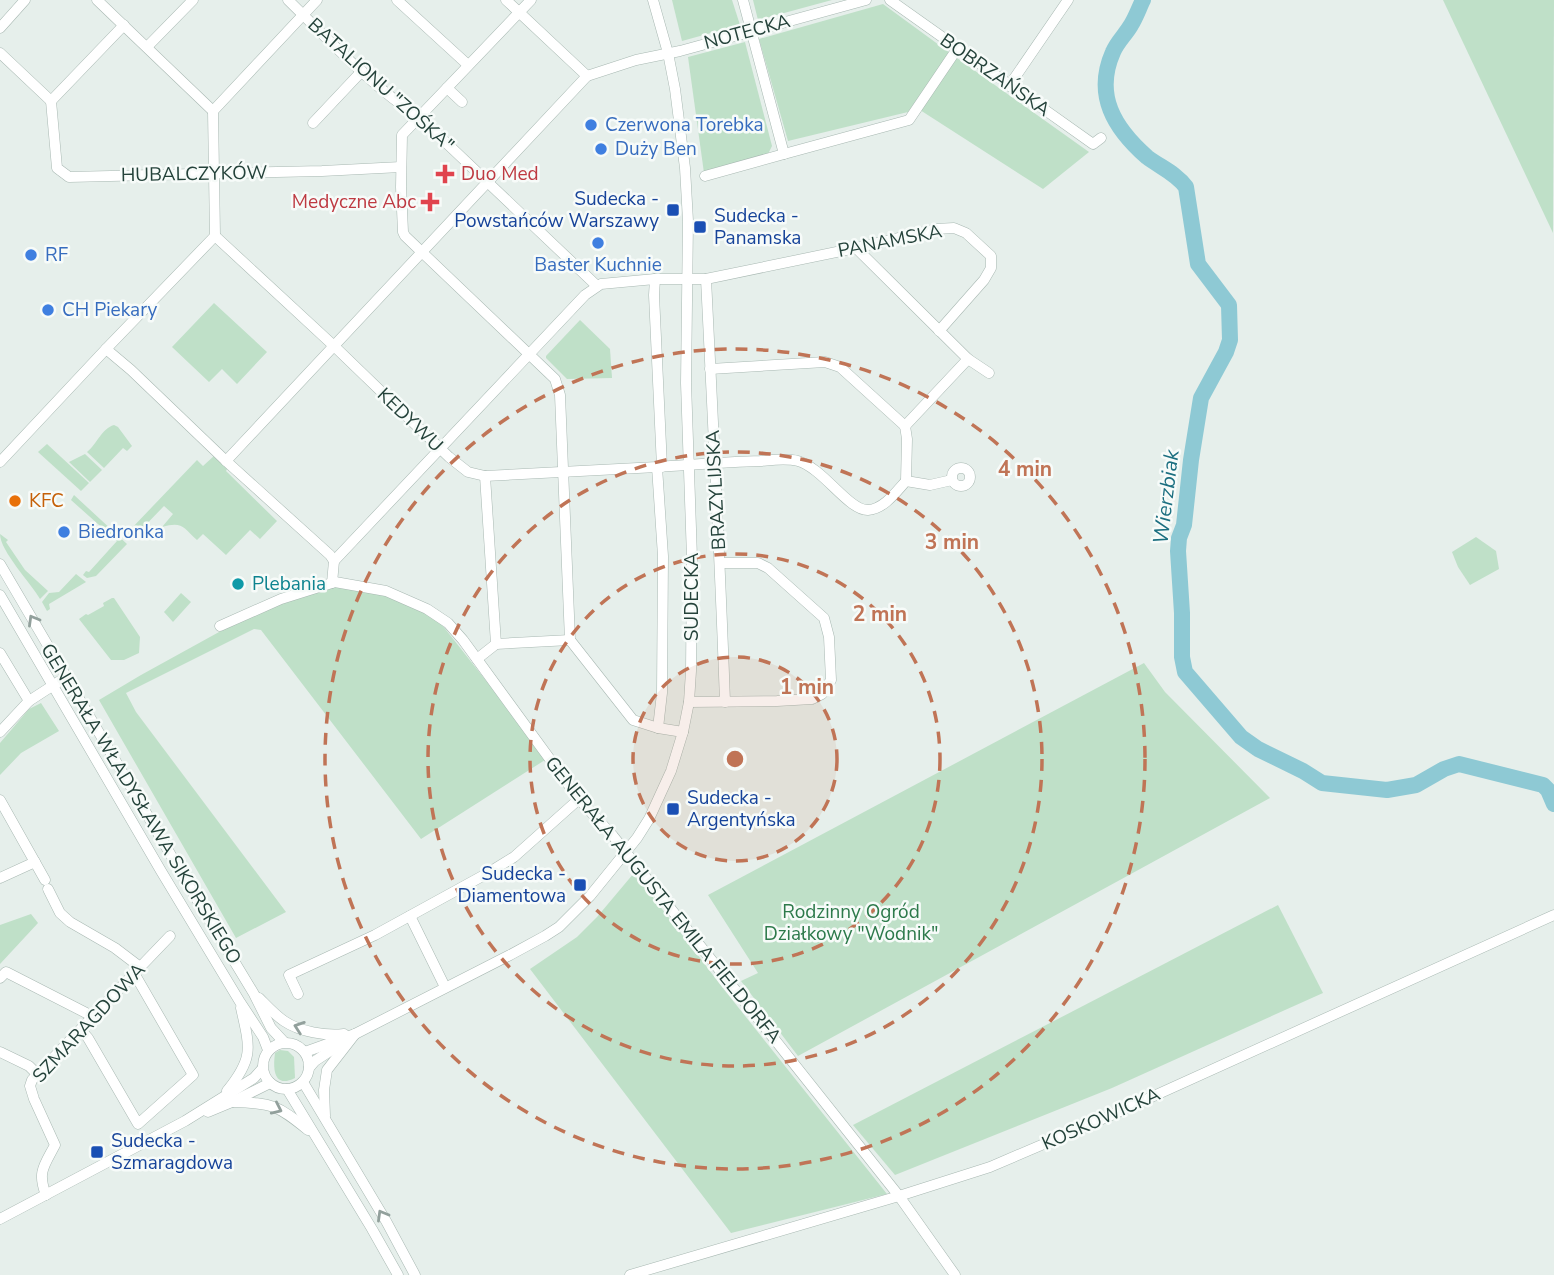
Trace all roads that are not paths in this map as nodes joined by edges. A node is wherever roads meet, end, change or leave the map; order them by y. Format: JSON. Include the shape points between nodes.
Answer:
{"nodes":[{"id":1,"x":25,"y":0,"type":"edge"},
{"id":2,"x":97,"y":0,"type":"edge"},
{"id":3,"x":192,"y":0,"type":"edge"},
{"id":4,"x":288,"y":0,"type":"edge"},
{"id":5,"x":317,"y":0,"type":"edge"},
{"id":6,"x":397,"y":0,"type":"edge"},
{"id":7,"x":506,"y":0,"type":"edge"},
{"id":8,"x":531,"y":0,"type":"edge"},
{"id":9,"x":653,"y":0,"type":"edge"},
{"id":10,"x":743,"y":0,"type":"edge"},
{"id":11,"x":866,"y":0,"type":"edge"},
{"id":12,"x":890,"y":0,"type":"edge"},
{"id":13,"x":1068,"y":0,"type":"edge"},
{"id":14,"x":519,"y":12,"type":"junction"},
{"id":15,"x":303,"y":15,"type":"junction"},
{"id":16,"x":124,"y":25,"type":"junction"},
{"id":17,"x":0,"y":28,"type":"edge"},
{"id":18,"x":751,"y":31,"type":"junction"},
{"id":19,"x":147,"y":47,"type":"junction"},
{"id":20,"x":957,"y":49,"type":"junction"},
{"id":21,"x":0,"y":53,"type":"edge"},
{"id":22,"x":667,"y":53,"type":"junction"},
{"id":23,"x":468,"y":65,"type":"junction"},
{"id":24,"x":362,"y":71,"type":"junction"},
{"id":25,"x":587,"y":76,"type":"junction"},
{"id":26,"x":1009,"y":86,"type":"junction"},
{"id":27,"x":447,"y":88,"type":"junction"},
{"id":28,"x":51,"y":101,"type":"junction"},
{"id":29,"x":462,"y":102,"type":"dead end"},
{"id":30,"x":213,"y":111,"type":"junction"},
{"id":31,"x":419,"y":117,"type":"junction"},
{"id":32,"x":313,"y":123,"type":"dead end"},
{"id":33,"x":1101,"y":138,"type":"dead end"},
{"id":34,"x":784,"y":153,"type":"junction"},
{"id":35,"x":401,"y":167,"type":"junction"},
{"id":36,"x":214,"y":174,"type":"junction"},
{"id":37,"x":705,"y":176,"type":"dead end"},
{"id":38,"x":487,"y":182,"type":"junction"},
{"id":39,"x":215,"y":236,"type":"junction"},
{"id":40,"x":856,"y":248,"type":"junction"},
{"id":41,"x":422,"y":252,"type":"junction"},
{"id":42,"x":654,"y":279,"type":"junction"},
{"id":43,"x":688,"y":279,"type":"junction"},
{"id":44,"x":706,"y":279,"type":"junction"},
{"id":45,"x":597,"y":286,"type":"junction"},
{"id":46,"x":939,"y":331,"type":"junction"},
{"id":47,"x":334,"y":346,"type":"junction"},
{"id":48,"x":106,"y":349,"type":"junction"},
{"id":49,"x":530,"y":355,"type":"junction"},
{"id":50,"x":968,"y":359,"type":"junction"},
{"id":51,"x":710,"y":369,"type":"junction"},
{"id":52,"x":989,"y":373,"type":"dead end"},
{"id":53,"x":905,"y":426,"type":"junction"},
{"id":54,"x":440,"y":449,"type":"junction"},
{"id":55,"x":226,"y":461,"type":"junction"},
{"id":56,"x":0,"y":462,"type":"edge"},
{"id":57,"x":714,"y":463,"type":"junction"},
{"id":58,"x":689,"y":465,"type":"junction"},
{"id":59,"x":660,"y":467,"type":"junction"},
{"id":60,"x":563,"y":471,"type":"junction"},
{"id":61,"x":485,"y":476,"type":"junction"},
{"id":62,"x":952,"y":480,"type":"dead end"},
{"id":63,"x":906,"y":481,"type":"junction"},
{"id":64,"x":334,"y":561,"type":"junction"},
{"id":65,"x":720,"y":563,"type":"junction"},
{"id":66,"x":0,"y":564,"type":"edge"},
{"id":67,"x":332,"y":583,"type":"junction"},
{"id":68,"x":0,"y":595,"type":"edge"},
{"id":69,"x":220,"y":626,"type":"dead end"},
{"id":70,"x":570,"y":640,"type":"junction"},
{"id":71,"x":496,"y":644,"type":"junction"},
{"id":72,"x":0,"y":653,"type":"edge"},
{"id":73,"x":477,"y":659,"type":"junction"},
{"id":74,"x":66,"y":677,"type":"junction"},
{"id":75,"x":53,"y":685,"type":"junction"},
{"id":76,"x":29,"y":701,"type":"junction"},
{"id":77,"x":689,"y":702,"type":"junction"},
{"id":78,"x":725,"y":702,"type":"junction"},
{"id":79,"x":658,"y":729,"type":"junction"},
{"id":80,"x":0,"y":732,"type":"edge"},
{"id":81,"x":683,"y":732,"type":"junction"},
{"id":82,"x":579,"y":799,"type":"junction"},
{"id":83,"x":0,"y":800,"type":"edge"},
{"id":84,"x":625,"y":853,"type":"junction"},
{"id":85,"x":35,"y":862,"type":"junction"},
{"id":86,"x":0,"y":878,"type":"edge"},
{"id":87,"x":1554,"y":915,"type":"edge"},
{"id":88,"x":410,"y":916,"type":"junction"},
{"id":89,"x":170,"y":936,"type":"dead end"},
{"id":90,"x":137,"y":970,"type":"junction"},
{"id":91,"x":3,"y":975,"type":"edge"},
{"id":92,"x":445,"y":987,"type":"junction"},
{"id":93,"x":254,"y":994,"type":"junction"},
{"id":94,"x":298,"y":994,"type":"dead end"},
{"id":95,"x":240,"y":1002,"type":"junction"},
{"id":96,"x":92,"y":1016,"type":"junction"},
{"id":97,"x":81,"y":1030,"type":"junction"},
{"id":98,"x":355,"y":1034,"type":"junction"},
{"id":99,"x":284,"y":1042,"type":"junction"},
{"id":100,"x":268,"y":1050,"type":"junction"},
{"id":101,"x":0,"y":1052,"type":"edge"},
{"id":102,"x":305,"y":1052,"type":"junction"},
{"id":103,"x":309,"y":1068,"type":"junction"},
{"id":104,"x":262,"y":1069,"type":"junction"},
{"id":105,"x":37,"y":1074,"type":"junction"},
{"id":106,"x":303,"y":1082,"type":"junction"},
{"id":107,"x":270,"y":1083,"type":"junction"},
{"id":108,"x":287,"y":1089,"type":"junction"},
{"id":109,"x":228,"y":1100,"type":"junction"},
{"id":110,"x":325,"y":1117,"type":"junction"},
{"id":111,"x":314,"y":1135,"type":"junction"},
{"id":112,"x":46,"y":1195,"type":"junction"},
{"id":113,"x":899,"y":1196,"type":"junction"},
{"id":114,"x":0,"y":1219,"type":"edge"},
{"id":115,"x":398,"y":1275,"type":"edge"},
{"id":116,"x":415,"y":1275,"type":"edge"},
{"id":117,"x":630,"y":1275,"type":"edge"},
{"id":118,"x":955,"y":1275,"type":"edge"}],
"edges":[{"from":1,"to":17,"type":"street"},
{"from":2,"to":16,"type":"street"},
{"from":3,"to":19,"type":"street"},
{"from":4,"to":15,"type":"street","name":"BATALIONU \"ZOŚKA\""},
{"from":5,"to":15,"type":"street"},
{"from":6,"to":23,"type":"street"},
{"from":7,"to":14,"type":"street"},
{"from":8,"to":14,"type":"street"},
{"from":9,"to":22,"type":"street","name":"SUDECKA"},
{"from":10,"to":18,"type":"street"},
{"from":11,"to":18,"type":"street","name":"NOTECKA"},
{"from":12,"to":20,"type":"street","name":"BOBRZAŃSKA"},
{"from":13,"to":26,"type":"street"},
{"from":14,"to":23,"type":"street"},
{"from":14,"to":25,"type":"street"},
{"from":15,"to":24,"type":"street","name":"BATALIONU \"ZOŚKA\""},
{"from":15,"to":30,"type":"street"},
{"from":16,"to":19,"type":"street"},
{"from":16,"to":28,"type":"street"},
{"from":18,"to":22,"type":"street","name":"NOTECKA"},
{"from":18,"to":34,"type":"street"},
{"from":19,"to":30,"type":"street"},
{"from":20,"to":26,"type":"street","name":"BOBRZAŃSKA"},
{"from":20,"to":34,"type":"street","via":[[909,120]]},
{"from":21,"to":28,"type":"street"},
{"from":22,"to":25,"type":"street","name":"NOTECKA"},
{"from":22,"to":43,"type":"street","name":"SUDECKA","via":[[686,172]]},
{"from":23,"to":27,"type":"street"},
{"from":24,"to":31,"type":"street","name":"BATALIONU \"ZOŚKA\""},
{"from":24,"to":32,"type":"street"},
{"from":25,"to":38,"type":"street"},
{"from":26,"to":33,"type":"street","name":"BOBRZAŃSKA","via":[[1093,144]]},
{"from":27,"to":29,"type":"street"},
{"from":27,"to":31,"type":"street"},
{"from":28,"to":36,"type":"street","name":"HUBALCZYKÓW","via":[[57,169],[69,177]]},
{"from":30,"to":36,"type":"street"},
{"from":31,"to":35,"type":"street","via":[[402,135]]},
{"from":31,"to":38,"type":"street","name":"BATALIONU \"ZOŚKA\""},
{"from":34,"to":37,"type":"street"},
{"from":35,"to":36,"type":"street","name":"HUBALCZYKÓW"},
{"from":35,"to":41,"type":"street","via":[[403,232]]},
{"from":36,"to":39,"type":"street"},
{"from":38,"to":41,"type":"street"},
{"from":38,"to":45,"type":"street","name":"BATALIONU \"ZOŚKA\""},
{"from":39,"to":47,"type":"street","name":"KEDYWU"},
{"from":39,"to":48,"type":"street"},
{"from":40,"to":44,"type":"street","name":"PANAMSKA"},
{"from":40,"to":46,"type":"street"},
{"from":40,"to":46,"type":"street","name":"PANAMSKA","via":[[954,228],[991,256],[985,280]]},
{"from":41,"to":47,"type":"street"},
{"from":41,"to":49,"type":"street"},
{"from":42,"to":43,"type":"street","name":"PANAMSKA"},
{"from":42,"to":45,"type":"street","name":"PANAMSKA"},
{"from":42,"to":59,"type":"street"},
{"from":43,"to":44,"type":"street","name":"PANAMSKA"},
{"from":43,"to":58,"type":"street","name":"SUDECKA","via":[[685,383]]},
{"from":44,"to":51,"type":"street","name":"BRAZYLIJSKA"},
{"from":45,"to":49,"type":"street"},
{"from":46,"to":50,"type":"street"},
{"from":47,"to":54,"type":"street","name":"KEDYWU"},
{"from":47,"to":55,"type":"street"},
{"from":48,"to":55,"type":"street"},
{"from":48,"to":56,"type":"street"},
{"from":49,"to":54,"type":"street"},
{"from":49,"to":60,"type":"street","via":[[558,385]]},
{"from":50,"to":52,"type":"street"},
{"from":50,"to":53,"type":"street"},
{"from":51,"to":53,"type":"street","via":[[825,362],[839,367]]},
{"from":51,"to":57,"type":"street","name":"BRAZYLIJSKA"},
{"from":53,"to":63,"type":"street"},
{"from":54,"to":61,"type":"street","name":"KEDYWU","via":[[462,469]]},
{"from":54,"to":64,"type":"street"},
{"from":55,"to":64,"type":"street"},
{"from":57,"to":58,"type":"street","name":"KEDYWU"},
{"from":57,"to":63,"type":"street","name":"KEDYWU","via":[[799,461],[814,468],[861,509],[877,508]]},
{"from":57,"to":65,"type":"street","name":"BRAZYLIJSKA"},
{"from":58,"to":59,"type":"street","name":"KEDYWU"},
{"from":58,"to":77,"type":"street","name":"SUDECKA","via":[[693,591]]},
{"from":59,"to":60,"type":"street","name":"KEDYWU"},
{"from":59,"to":79,"type":"street","via":[[662,693]]},
{"from":60,"to":61,"type":"street","name":"KEDYWU"},
{"from":60,"to":70,"type":"street"},
{"from":61,"to":71,"type":"street"},
{"from":62,"to":63,"type":"street","via":[[929,485]]},
{"from":64,"to":67,"type":"street"},
{"from":65,"to":78,"type":"street","name":"BRAZYLIJSKA"},
{"from":65,"to":78,"type":"street","via":[[758,563],[768,568],[824,618],[830,648],[831,680],[813,699]]},
{"from":74,"to":66,"type":"street","name":"GENERAŁA WŁADYSŁAWA SIKORSKIEGO","one_way":true},
{"from":67,"to":69,"type":"street","name":"GENERAŁA AUGUSTA EMILA FIELDORFA"},
{"from":67,"to":73,"type":"street","name":"GENERAŁA AUGUSTA EMILA FIELDORFA","via":[[386,591],[427,609],[448,623]]},
{"from":68,"to":75,"type":"street","name":"GENERAŁA WŁADYSŁAWA SIKORSKIEGO"},
{"from":70,"to":71,"type":"street"},
{"from":70,"to":79,"type":"street","via":[[633,720]]},
{"from":71,"to":73,"type":"street"},
{"from":72,"to":76,"type":"street"},
{"from":73,"to":82,"type":"street","name":"GENERAŁA AUGUSTA EMILA FIELDORFA"},
{"from":74,"to":75,"type":"street"},
{"from":74,"to":93,"type":"street","name":"GENERAŁA WŁADYSŁAWA SIKORSKIEGO"},
{"from":75,"to":76,"type":"street"},
{"from":75,"to":95,"type":"street","name":"GENERAŁA WŁADYSŁAWA SIKORSKIEGO"},
{"from":76,"to":80,"type":"street"},
{"from":77,"to":78,"type":"street"},
{"from":77,"to":81,"type":"street","name":"SUDECKA"},
{"from":79,"to":81,"type":"street"},
{"from":81,"to":84,"type":"street","name":"SUDECKA","via":[[657,803]]},
{"from":82,"to":84,"type":"street","name":"GENERAŁA AUGUSTA EMILA FIELDORFA"},
{"from":82,"to":88,"type":"street","via":[[514,857]]},
{"from":83,"to":85,"type":"street"},
{"from":84,"to":92,"type":"street","name":"SUDECKA","via":[[559,927]]},
{"from":84,"to":113,"type":"street","name":"GENERAŁA AUGUSTA EMILA FIELDORFA"},
{"from":85,"to":86,"type":"street"},
{"from":85,"to":90,"type":"street","via":[[60,913],[115,948]]},
{"from":87,"to":113,"type":"street","name":"KOSKOWICKA","via":[[1077,1130],[990,1167]]},
{"from":88,"to":92,"type":"street"},
{"from":88,"to":94,"type":"street","via":[[289,975]]},
{"from":89,"to":90,"type":"street","name":"SZMARAGDOWA"},
{"from":90,"to":96,"type":"street","name":"SZMARAGDOWA"},
{"from":90,"to":97,"type":"street","via":[[193,1076],[138,1124]]},
{"from":91,"to":96,"type":"street"},
{"from":92,"to":98,"type":"street","name":"SUDECKA"},
{"from":98,"to":93,"type":"street","one_way":true,"via":[[292,1026]]},
{"from":93,"to":99,"type":"street","name":"GENERAŁA WŁADYSŁAWA SIKORSKIEGO","via":[[271,1028]]},
{"from":95,"to":100,"type":"street","name":"GENERAŁA WŁADYSŁAWA SIKORSKIEGO"},
{"from":95,"to":109,"type":"street","via":[[248,1038],[247,1059]]},
{"from":96,"to":97,"type":"street","name":"SZMARAGDOWA"},
{"from":97,"to":105,"type":"street","name":"SZMARAGDOWA"},
{"from":98,"to":102,"type":"street","name":"SUDECKA"},
{"from":98,"to":103,"type":"street","name":"SUDECKA"},
{"from":98,"to":110,"type":"street","via":[[327,1070]]},
{"from":99,"to":100,"type":"street"},
{"from":99,"to":102,"type":"street"},
{"from":100,"to":104,"type":"street"},
{"from":101,"to":105,"type":"street"},
{"from":102,"to":103,"type":"street"},
{"from":103,"to":106,"type":"street"},
{"from":104,"to":107,"type":"street"},
{"from":104,"to":109,"type":"street"},
{"from":105,"to":112,"type":"street","name":"SZMARAGDOWA","via":[[30,1086],[55,1145],[40,1180]]},
{"from":106,"to":108,"type":"street"},
{"from":106,"to":110,"type":"street"},
{"from":107,"to":108,"type":"street"},
{"from":107,"to":109,"type":"street"},
{"from":108,"to":111,"type":"street"},
{"from":109,"to":111,"type":"street","one_way":true,"via":[[279,1108]]},
{"from":109,"to":112,"type":"street"},
{"from":116,"to":110,"type":"street","one_way":true},
{"from":111,"to":115,"type":"street"},
{"from":112,"to":114,"type":"street"},
{"from":113,"to":117,"type":"street","name":"KOSKOWICKA"},
{"from":113,"to":118,"type":"street","name":"GENERAŁA AUGUSTA EMILA FIELDORFA"}]}
